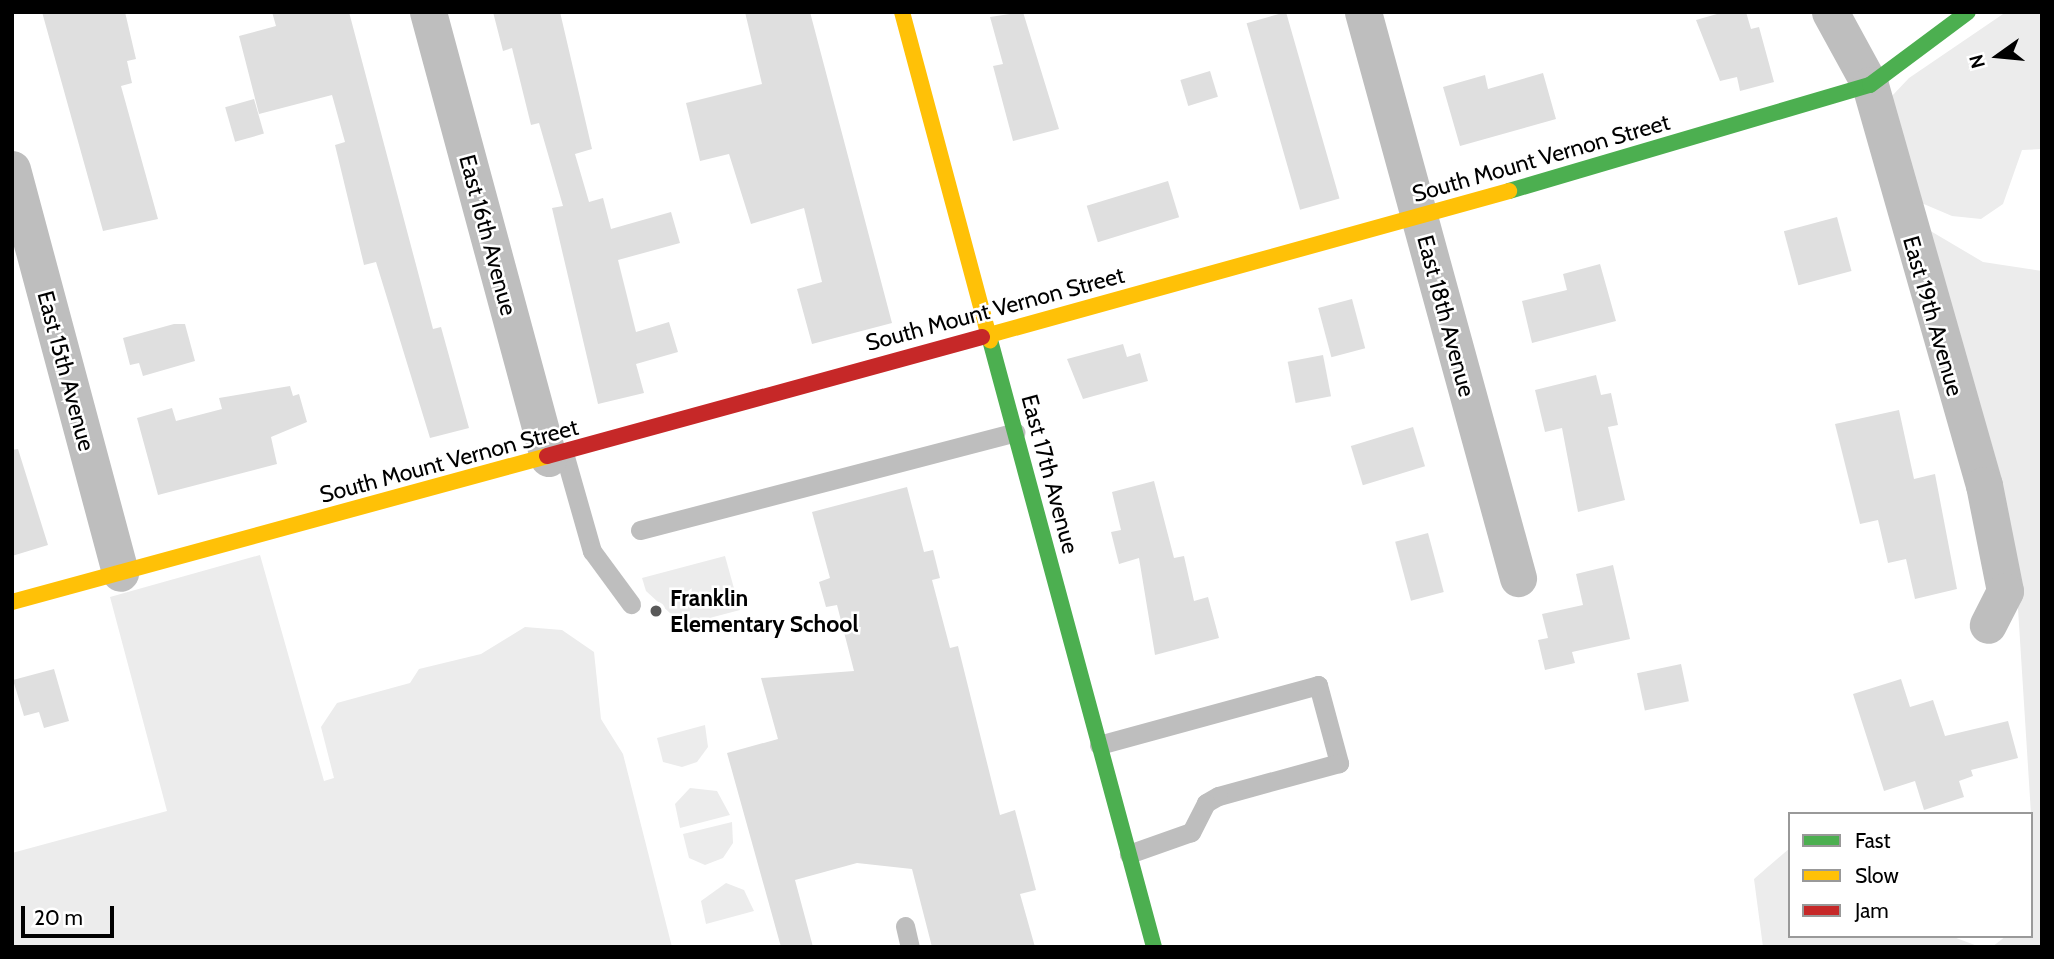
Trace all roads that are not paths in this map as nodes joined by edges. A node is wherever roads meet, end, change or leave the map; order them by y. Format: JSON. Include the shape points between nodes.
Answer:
{"nodes":[{"id":1,"x":428,"y":12,"type":"edge"},
{"id":2,"x":902,"y":12,"type":"edge"},
{"id":3,"x":1363,"y":12,"type":"edge"},
{"id":4,"x":1830,"y":12,"type":"edge"},
{"id":5,"x":1968,"y":12,"type":"edge"},
{"id":6,"x":1870,"y":85,"type":"junction"},
{"id":7,"x":12,"y":169,"type":"edge"},
{"id":8,"x":1418,"y":218,"type":"junction"},
{"id":9,"x":989,"y":333,"type":"junction"},
{"id":10,"x":1015,"y":432,"type":"junction"},
{"id":11,"x":556,"y":456,"type":"junction"},
{"id":12,"x":639,"y":530,"type":"dead end"},
{"id":13,"x":120,"y":573,"type":"junction"},
{"id":14,"x":1518,"y":578,"type":"dead end"},
{"id":15,"x":12,"y":602,"type":"edge"},
{"id":16,"x":631,"y":604,"type":"dead end"},
{"id":17,"x":1988,"y":625,"type":"dead end"},
{"id":18,"x":1099,"y":745,"type":"junction"},
{"id":19,"x":1129,"y":854,"type":"junction"},
{"id":20,"x":905,"y":926,"type":"dead end"},
{"id":21,"x":910,"y":947,"type":"edge"},
{"id":22,"x":1154,"y":947,"type":"edge"}],
"edges":[{"from":1,"to":11,"type":"street","name":"East 16th Avenue"},
{"from":2,"to":9,"type":"street","name":"East 17th Avenue"},
{"from":3,"to":8,"type":"street","name":"East 18th Avenue"},
{"from":4,"to":6,"type":"street","name":"East 19th Avenue"},
{"from":5,"to":6,"type":"street","name":"South Mount Vernon Street"},
{"from":6,"to":8,"type":"street","name":"South Mount Vernon Street"},
{"from":6,"to":17,"type":"street","name":"East 19th Avenue","via":[[2001,554],[2005,591]]},
{"from":7,"to":13,"type":"street","name":"East 15th Avenue"},
{"from":8,"to":9,"type":"street","name":"South Mount Vernon Street"},
{"from":8,"to":14,"type":"street","name":"East 18th Avenue"},
{"from":9,"to":10,"type":"street","name":"East 17th Avenue"},
{"from":9,"to":11,"type":"street","name":"South Mount Vernon Street"},
{"from":10,"to":12,"type":"lane"},
{"from":10,"to":18,"type":"street","name":"East 17th Avenue"},
{"from":11,"to":13,"type":"street","name":"South Mount Vernon Street"},
{"from":11,"to":16,"type":"lane","via":[[592,551]]},
{"from":13,"to":15,"type":"street","name":"South Mount Vernon Street"},
{"from":18,"to":19,"type":"street","name":"East 17th Avenue"},
{"from":18,"to":19,"type":"lane","via":[[1318,685],[1339,763],[1219,796],[1206,803],[1191,832]]},
{"from":19,"to":22,"type":"street","name":"East 17th Avenue"},
{"from":20,"to":21,"type":"lane"}]}
